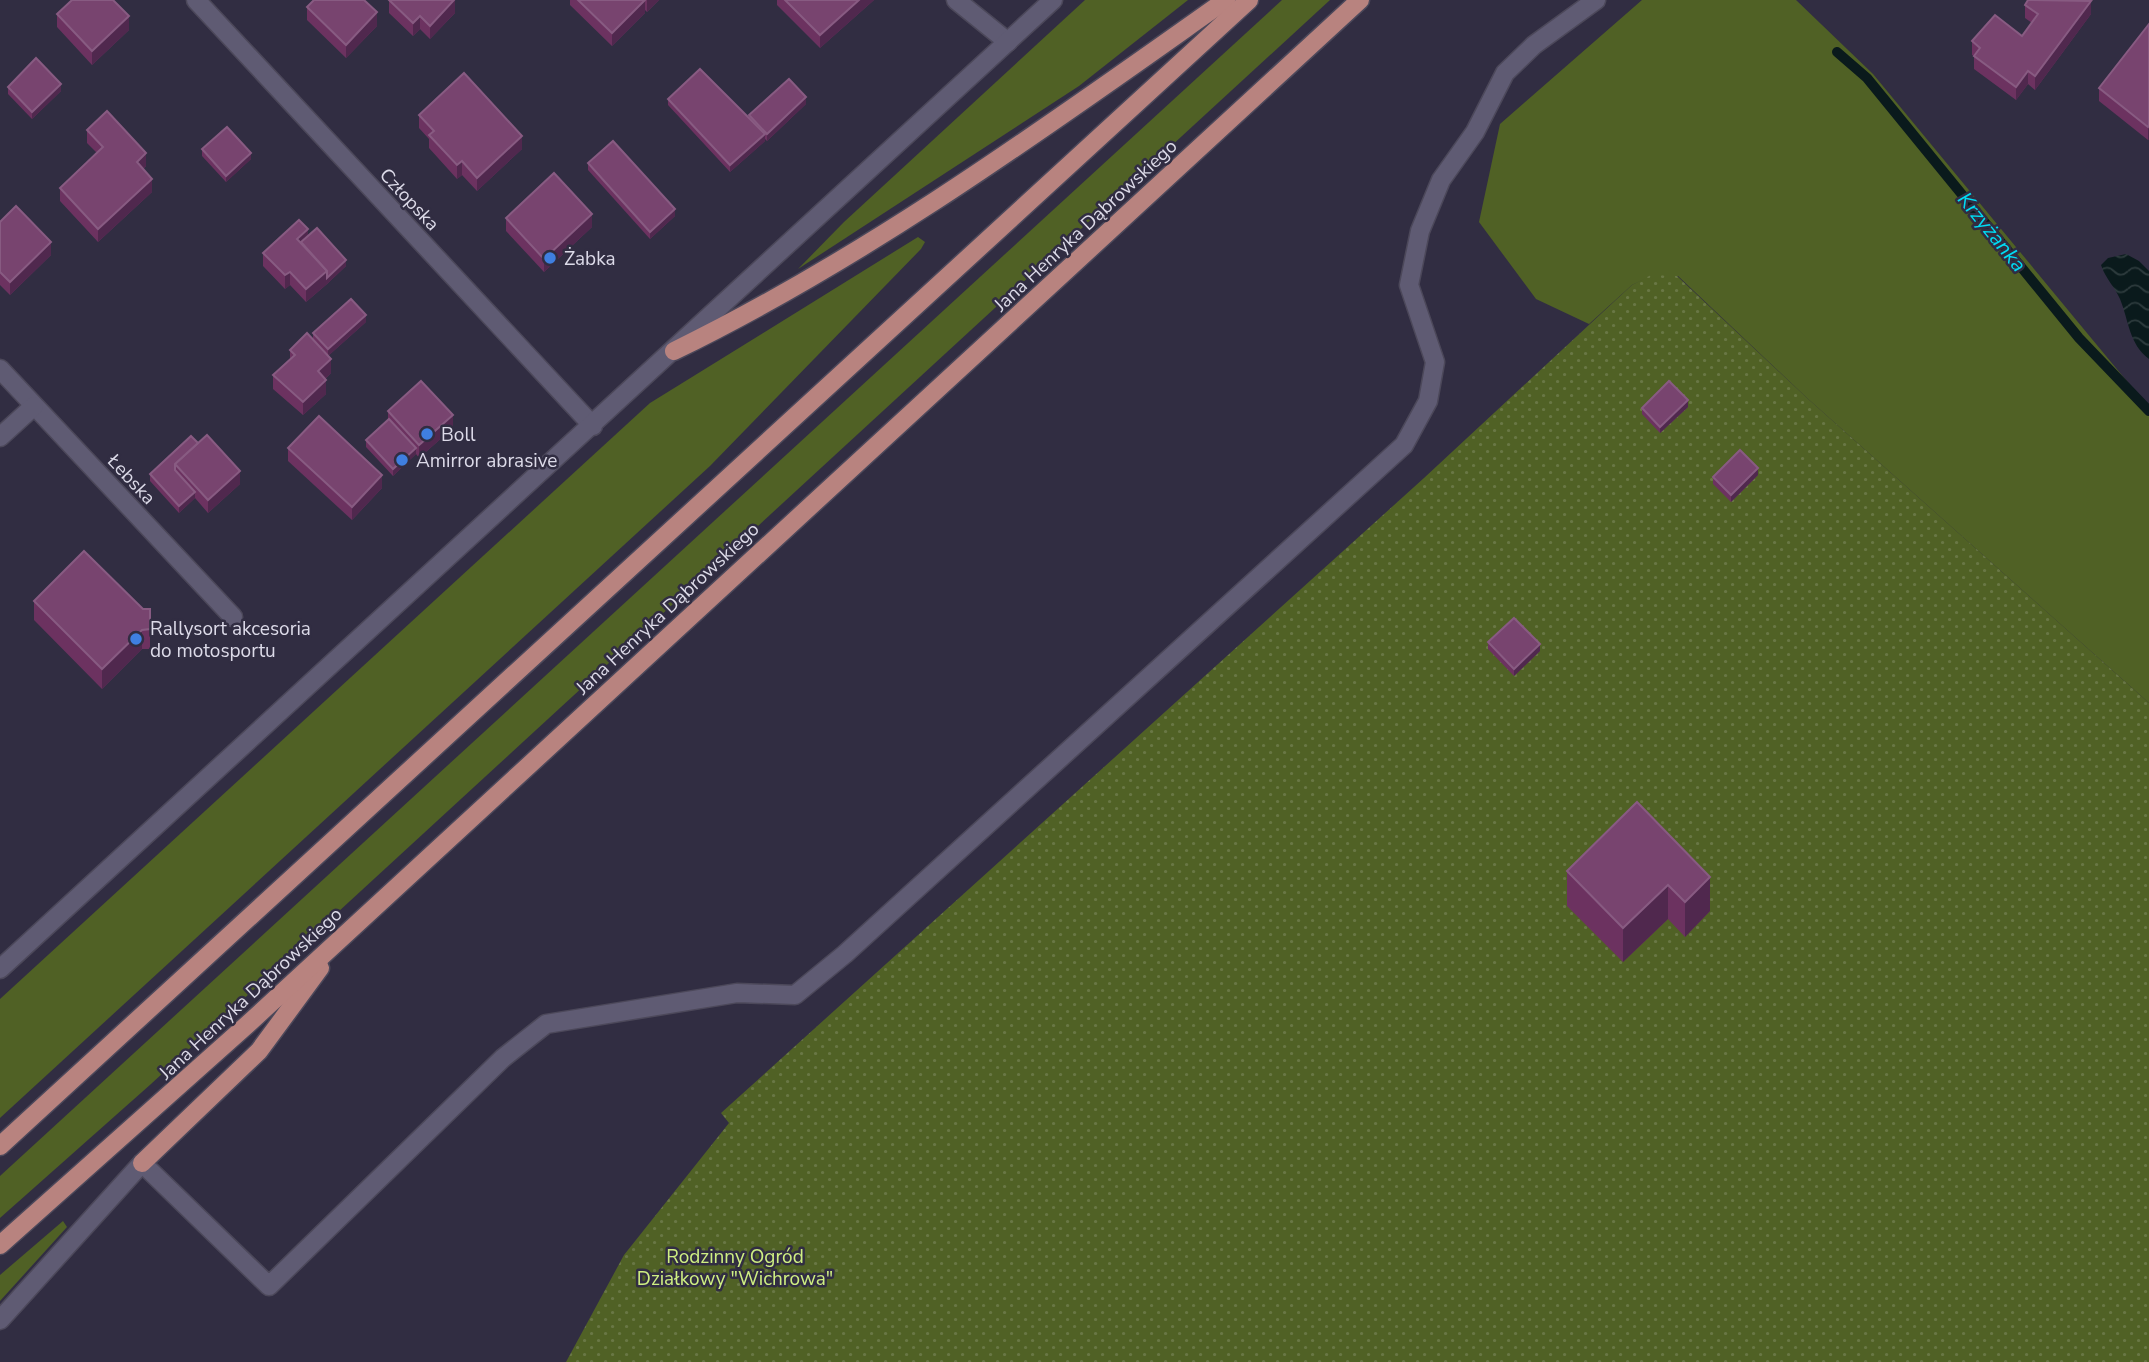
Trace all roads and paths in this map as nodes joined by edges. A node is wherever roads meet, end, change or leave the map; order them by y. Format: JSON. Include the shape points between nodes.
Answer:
{"nodes":[{"id":1,"x":196,"y":0,"type":"edge"},
{"id":2,"x":956,"y":0,"type":"edge"},
{"id":3,"x":1053,"y":0,"type":"edge"},
{"id":4,"x":1226,"y":0,"type":"edge"},
{"id":5,"x":1250,"y":0,"type":"edge"},
{"id":6,"x":1360,"y":0,"type":"edge"},
{"id":7,"x":1596,"y":0,"type":"edge"},
{"id":8,"x":1008,"y":41,"type":"junction"},
{"id":9,"x":674,"y":351,"type":"junction"},
{"id":10,"x":0,"y":369,"type":"edge"},
{"id":11,"x":33,"y":406,"type":"junction"},
{"id":12,"x":593,"y":426,"type":"junction"},
{"id":13,"x":0,"y":437,"type":"edge"},
{"id":14,"x":233,"y":617,"type":"dead end"},
{"id":15,"x":347,"y":931,"type":"junction"},
{"id":16,"x":0,"y":970,"type":"edge"},
{"id":17,"x":0,"y":1146,"type":"edge"},
{"id":18,"x":142,"y":1163,"type":"junction"},
{"id":19,"x":0,"y":1245,"type":"edge"},
{"id":20,"x":0,"y":1320,"type":"edge"}],
"edges":[{"from":1,"to":12,"type":"street","name":"Człopska"},
{"from":2,"to":8,"type":"street"},
{"from":3,"to":8,"type":"street"},
{"from":4,"to":9,"type":"main road","via":[[861,249]]},
{"from":5,"to":17,"type":"main road"},
{"from":6,"to":15,"type":"main road","name":"Jana Henryka Dąbrowskiego"},
{"from":7,"to":18,"type":"street","via":[[1534,45],[1505,73],[1475,132],[1441,180],[1420,231],[1409,285],[1434,362],[1428,401],[1404,445],[795,995],[737,993],[546,1024],[503,1058],[269,1286]]},
{"from":8,"to":9,"type":"street"},
{"from":9,"to":12,"type":"street"},
{"from":10,"to":11,"type":"street","name":"Łebska"},
{"from":11,"to":13,"type":"street"},
{"from":11,"to":14,"type":"street","name":"Łebska"},
{"from":12,"to":16,"type":"street"},
{"from":15,"to":18,"type":"main road","via":[[258,1051]]},
{"from":15,"to":19,"type":"main road","name":"Jana Henryka Dąbrowskiego","via":[[166,1100]]},
{"from":18,"to":20,"type":"street"}]}
